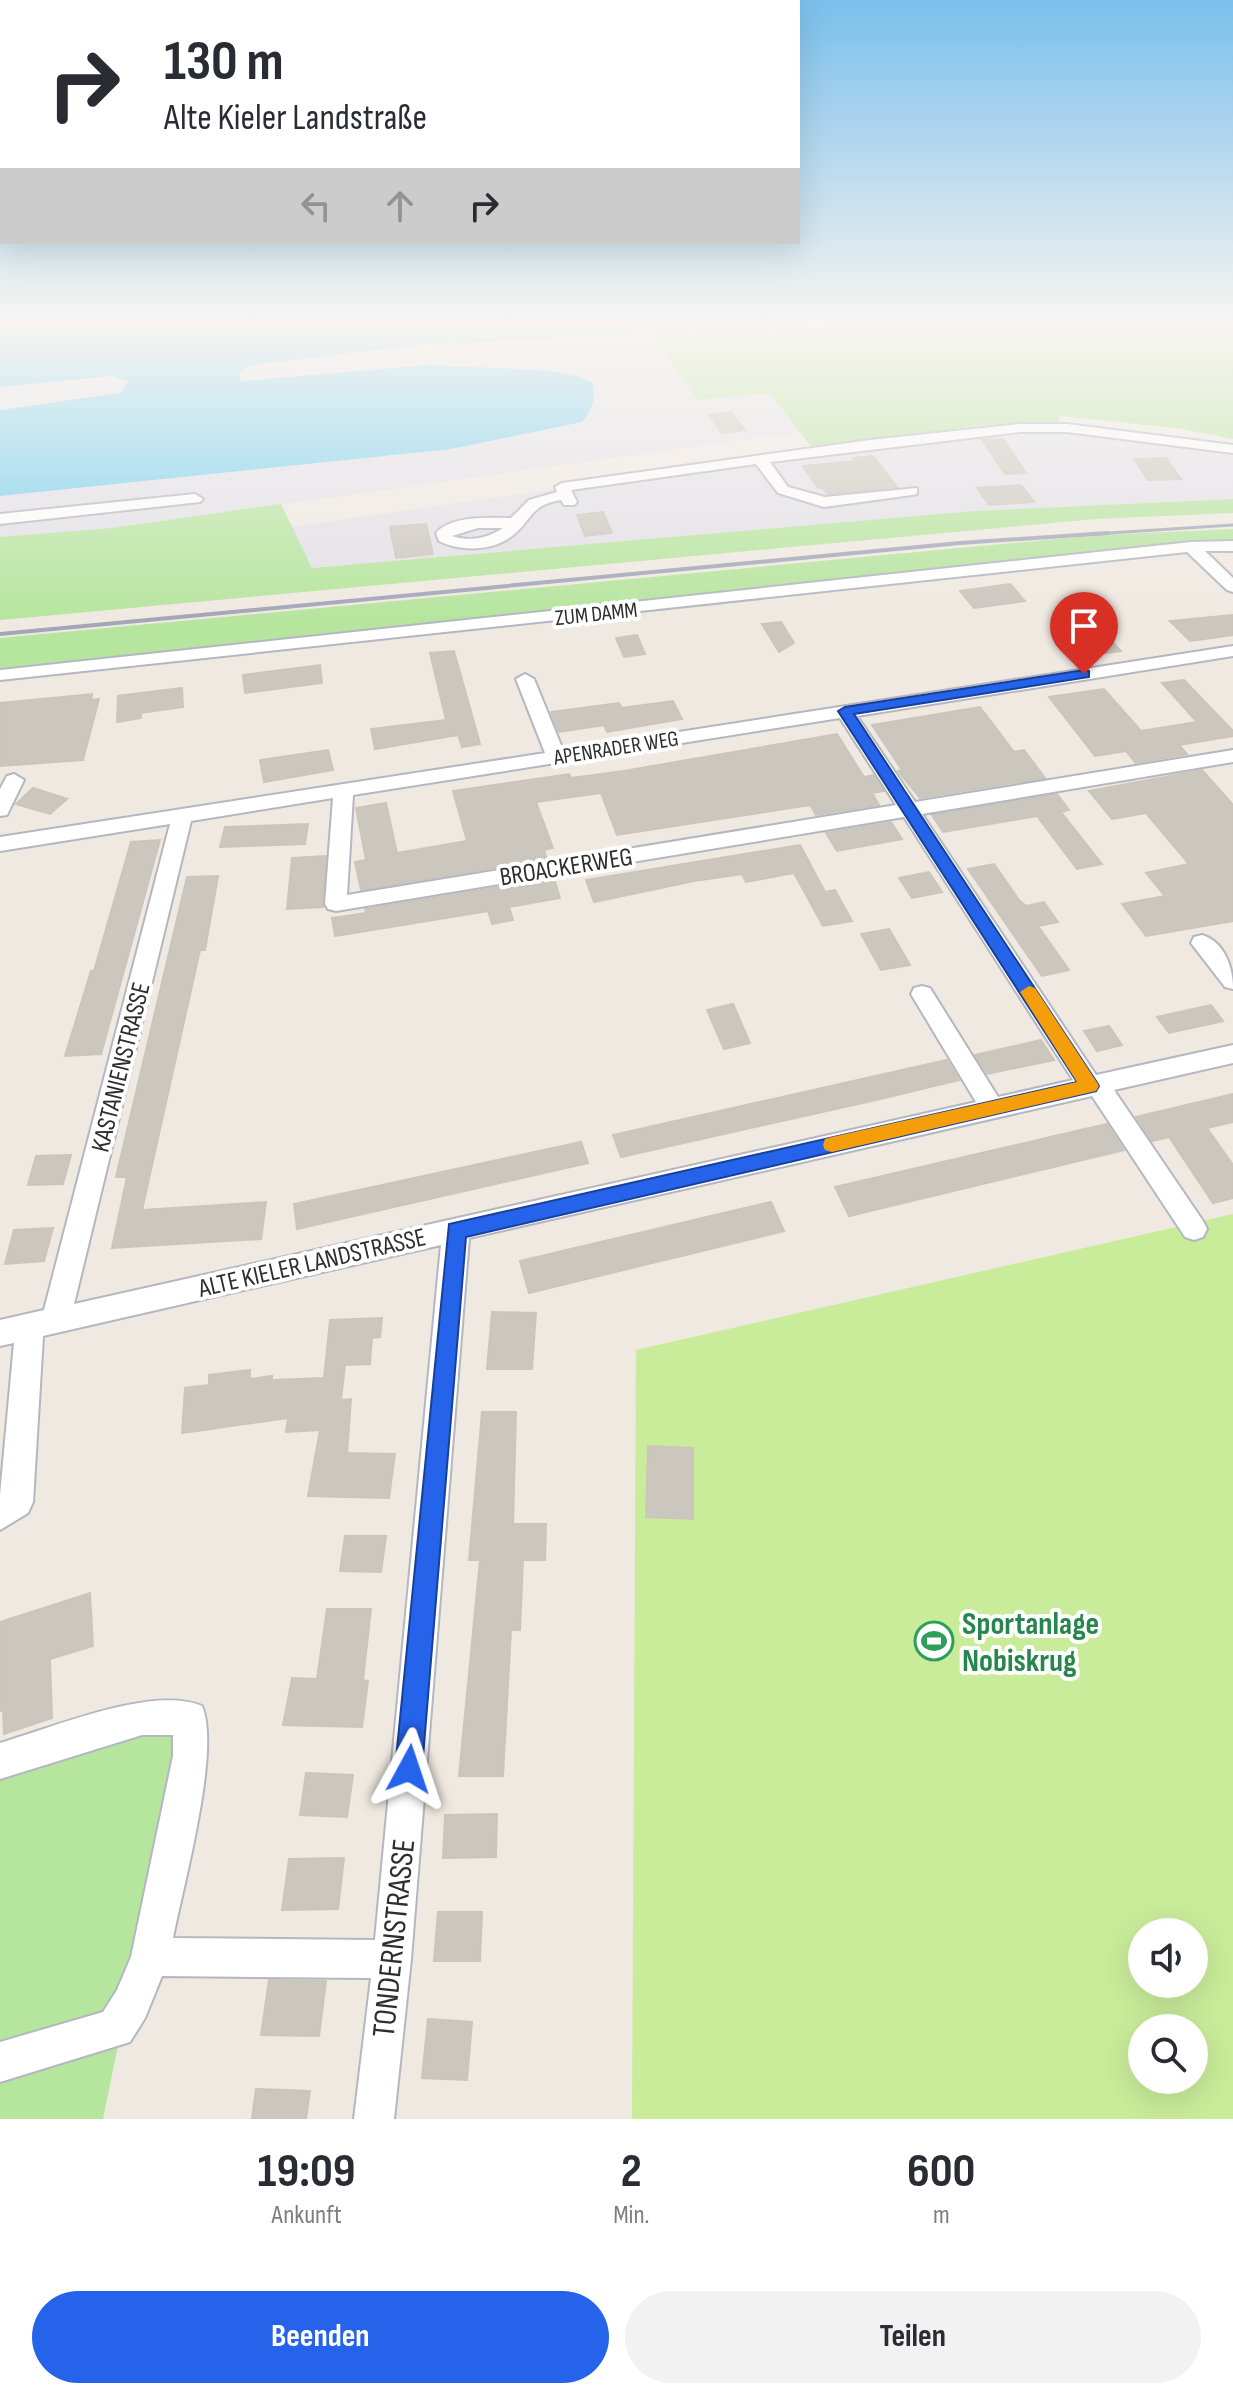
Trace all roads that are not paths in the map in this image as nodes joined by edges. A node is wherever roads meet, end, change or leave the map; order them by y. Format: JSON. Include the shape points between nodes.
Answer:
{"nodes":[{"id":1,"x":1233,"y":449,"type":"edge"},
{"id":2,"x":760,"y":459,"type":"junction"},
{"id":3,"x":912,"y":491,"type":"dead end"},
{"id":4,"x":195,"y":499,"type":"dead end"},
{"id":5,"x":0,"y":519,"type":"edge"},
{"id":6,"x":517,"y":523,"type":"dead end"},
{"id":7,"x":1233,"y":546,"type":"edge"},
{"id":8,"x":1191,"y":547,"type":"junction"},
{"id":9,"x":1233,"y":587,"type":"edge"},
{"id":10,"x":1233,"y":651,"type":"edge"},
{"id":11,"x":0,"y":675,"type":"edge"},
{"id":12,"x":525,"y":679,"type":"dead end"},
{"id":13,"x":845,"y":711,"type":"junction"},
{"id":14,"x":556,"y":756,"type":"junction"},
{"id":15,"x":1233,"y":756,"type":"edge"},
{"id":16,"x":14,"y":780,"type":"dead end"},
{"id":17,"x":343,"y":789,"type":"junction"},
{"id":18,"x":909,"y":809,"type":"junction"},
{"id":19,"x":0,"y":810,"type":"edge"},
{"id":20,"x":183,"y":814,"type":"junction"},
{"id":21,"x":0,"y":844,"type":"edge"},
{"id":22,"x":1202,"y":943,"type":"dead end"},
{"id":23,"x":1233,"y":981,"type":"edge"},
{"id":24,"x":922,"y":994,"type":"dead end"},
{"id":25,"x":1233,"y":1054,"type":"edge"},
{"id":26,"x":1093,"y":1085,"type":"junction"},
{"id":27,"x":992,"y":1108,"type":"junction"},
{"id":28,"x":1194,"y":1229,"type":"dead end"},
{"id":29,"x":456,"y":1230,"type":"junction"},
{"id":30,"x":28,"y":1327,"type":"edge"},
{"id":31,"x":0,"y":1514,"type":"edge"},
{"id":32,"x":0,"y":1761,"type":"edge"},
{"id":33,"x":150,"y":1957,"type":"junction"},
{"id":34,"x":392,"y":1959,"type":"junction"},
{"id":35,"x":0,"y":2062,"type":"edge"},
{"id":36,"x":374,"y":2119,"type":"edge"}],
"edges":[{"from":1,"to":2,"type":"street","via":[[1067,428],[1021,428]]},
{"from":2,"to":3,"type":"street","via":[[783,490],[824,502]]},
{"from":2,"to":6,"type":"street","via":[[562,487],[568,499],[545,498],[526,509]]},
{"from":4,"to":5,"type":"street"},
{"from":7,"to":8,"type":"street","name":"ZUM DAMM"},
{"from":8,"to":9,"type":"street"},
{"from":8,"to":11,"type":"street","name":"ZUM DAMM"},
{"from":10,"to":13,"type":"street","name":"APENRADER WEG"},
{"from":12,"to":14,"type":"street"},
{"from":13,"to":14,"type":"street","name":"APENRADER WEG"},
{"from":13,"to":18,"type":"street"},
{"from":14,"to":17,"type":"street","name":"APENRADER WEG"},
{"from":15,"to":18,"type":"street","name":"BROACKERWEG"},
{"from":16,"to":19,"type":"street"},
{"from":17,"to":18,"type":"street","name":"BROACKERWEG","via":[[336,904]]},
{"from":17,"to":20,"type":"street","name":"APENRADER WEG"},
{"from":18,"to":26,"type":"street"},
{"from":20,"to":21,"type":"street","name":"APENRADER WEG"},
{"from":20,"to":30,"type":"street","name":"KASTANIENSTRASSE"},
{"from":22,"to":23,"type":"street"},
{"from":24,"to":27,"type":"street"},
{"from":25,"to":26,"type":"street","name":"ALTE KIELER LANDSTRASSE"},
{"from":26,"to":27,"type":"street","name":"ALTE KIELER LANDSTRASSE"},
{"from":26,"to":28,"type":"street"},
{"from":27,"to":29,"type":"street","name":"ALTE KIELER LANDSTRASSE"},
{"from":29,"to":30,"type":"street","name":"ALTE KIELER LANDSTRASSE"},
{"from":29,"to":34,"type":"street","name":"TONDERNSTRASSE"},
{"from":30,"to":31,"type":"street","name":"KASTANIENSTRASSE","via":[[17,1502]]},
{"from":32,"to":33,"type":"street","via":[[142,1718],[190,1718],[191,1756]]},
{"from":33,"to":34,"type":"street"},
{"from":33,"to":35,"type":"street","via":[[116,2028]]},
{"from":34,"to":36,"type":"street","name":"TONDERNSTRASSE"}]}
